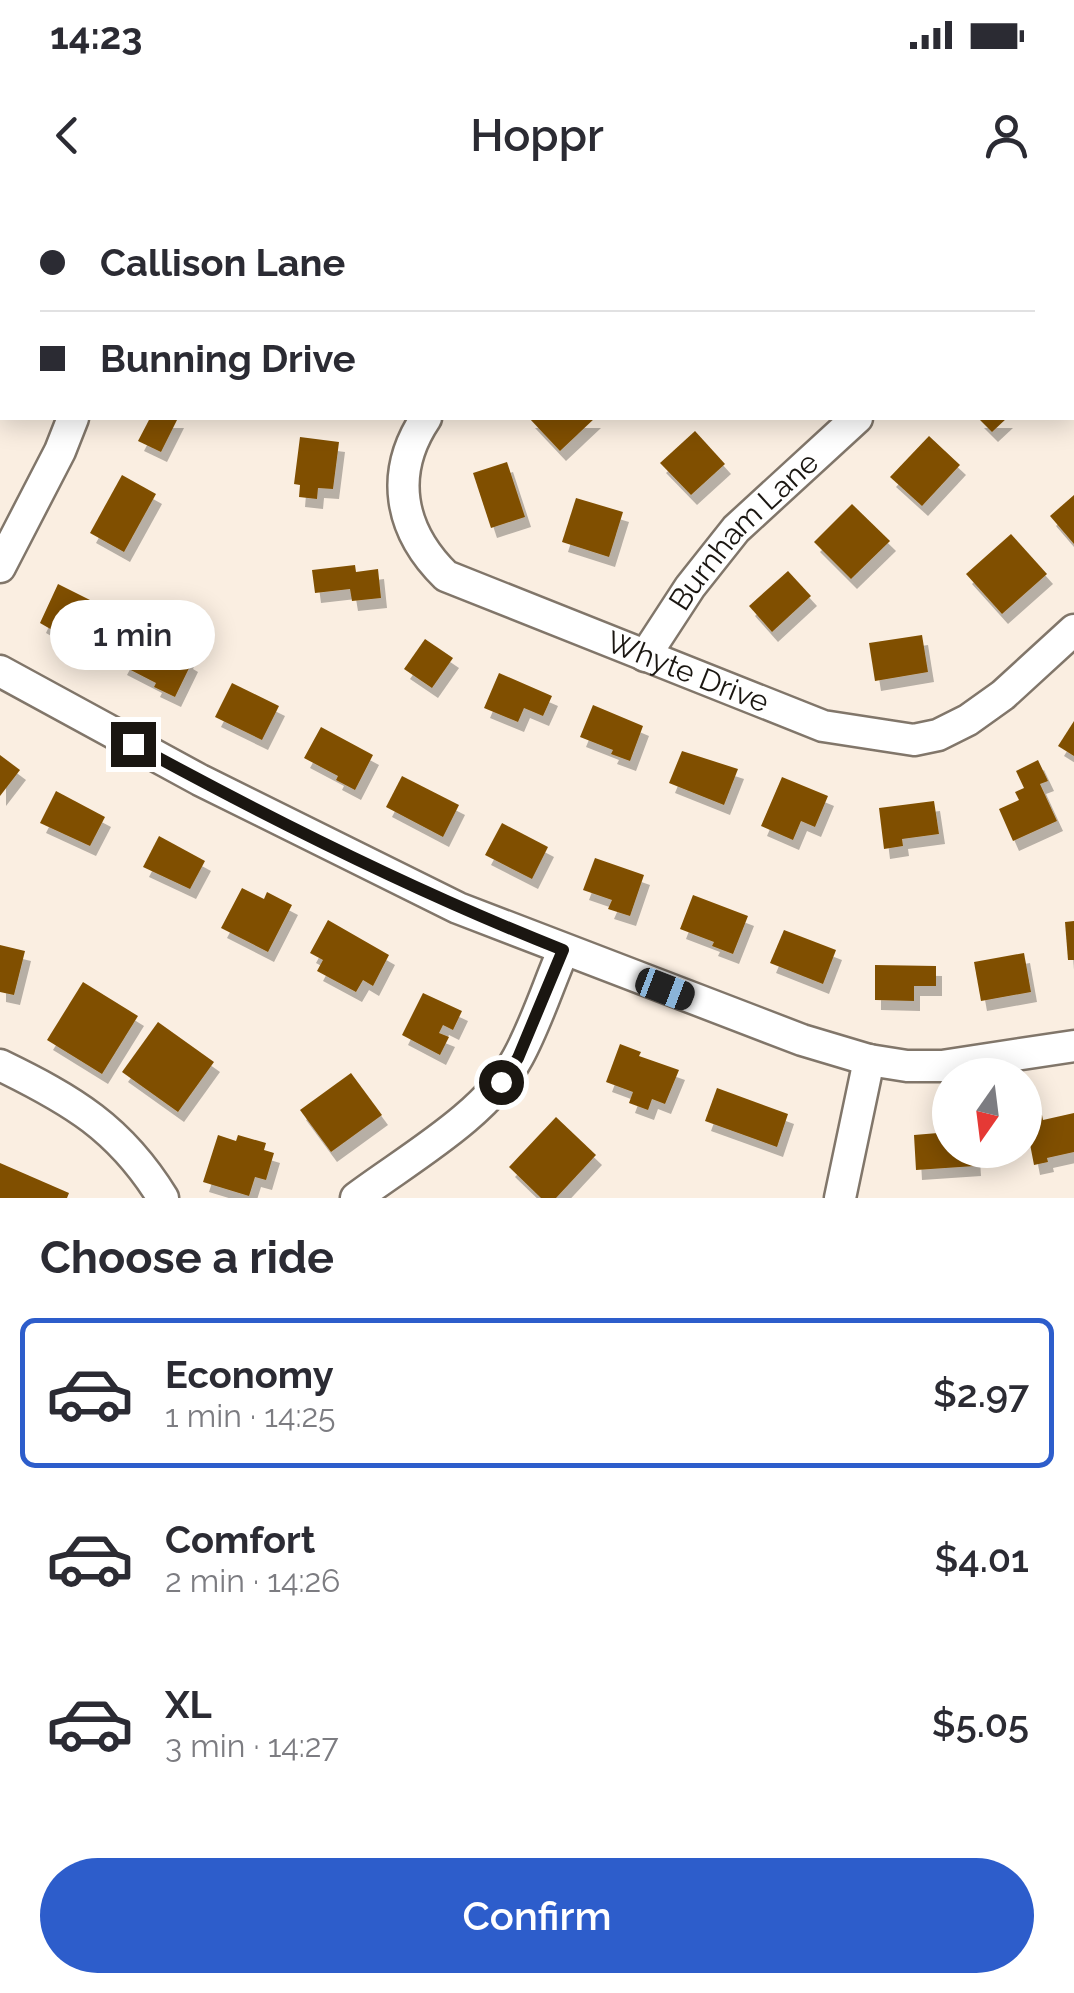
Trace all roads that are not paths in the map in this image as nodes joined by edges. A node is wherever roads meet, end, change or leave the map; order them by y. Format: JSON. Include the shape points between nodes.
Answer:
{"nodes":[{"id":1,"x":72,"y":420,"type":"edge"},
{"id":2,"x":425,"y":420,"type":"edge"},
{"id":3,"x":855,"y":420,"type":"edge"},
{"id":4,"x":0,"y":568,"type":"edge"},
{"id":5,"x":1074,"y":630,"type":"edge"},
{"id":6,"x":645,"y":656,"type":"junction"},
{"id":7,"x":0,"y":671,"type":"edge"},
{"id":8,"x":563,"y":950,"type":"junction"},
{"id":9,"x":1074,"y":1046,"type":"edge"},
{"id":10,"x":869,"y":1060,"type":"junction"},
{"id":11,"x":0,"y":1066,"type":"edge"},
{"id":12,"x":163,"y":1198,"type":"edge"},
{"id":13,"x":356,"y":1198,"type":"edge"},
{"id":14,"x":840,"y":1198,"type":"edge"}],
"edges":[{"from":1,"to":4,"type":"street"},
{"from":2,"to":6,"type":"street","name":"Whyte Drive","via":[[406,458],[403,491],[431,562],[446,576]]},
{"from":3,"to":6,"type":"street","name":"Burnham Lane","via":[[736,529]]},
{"from":5,"to":6,"type":"street","name":"Whyte Drive","via":[[968,720],[914,740],[823,726]]},
{"from":7,"to":8,"type":"street","via":[[458,908]]},
{"from":8,"to":10,"type":"street"},
{"from":8,"to":13,"type":"street","via":[[518,1058],[501,1082]]},
{"from":9,"to":10,"type":"street","via":[[942,1066]]},
{"from":10,"to":14,"type":"street"},
{"from":11,"to":12,"type":"street","via":[[96,1119],[126,1146]]}]}
